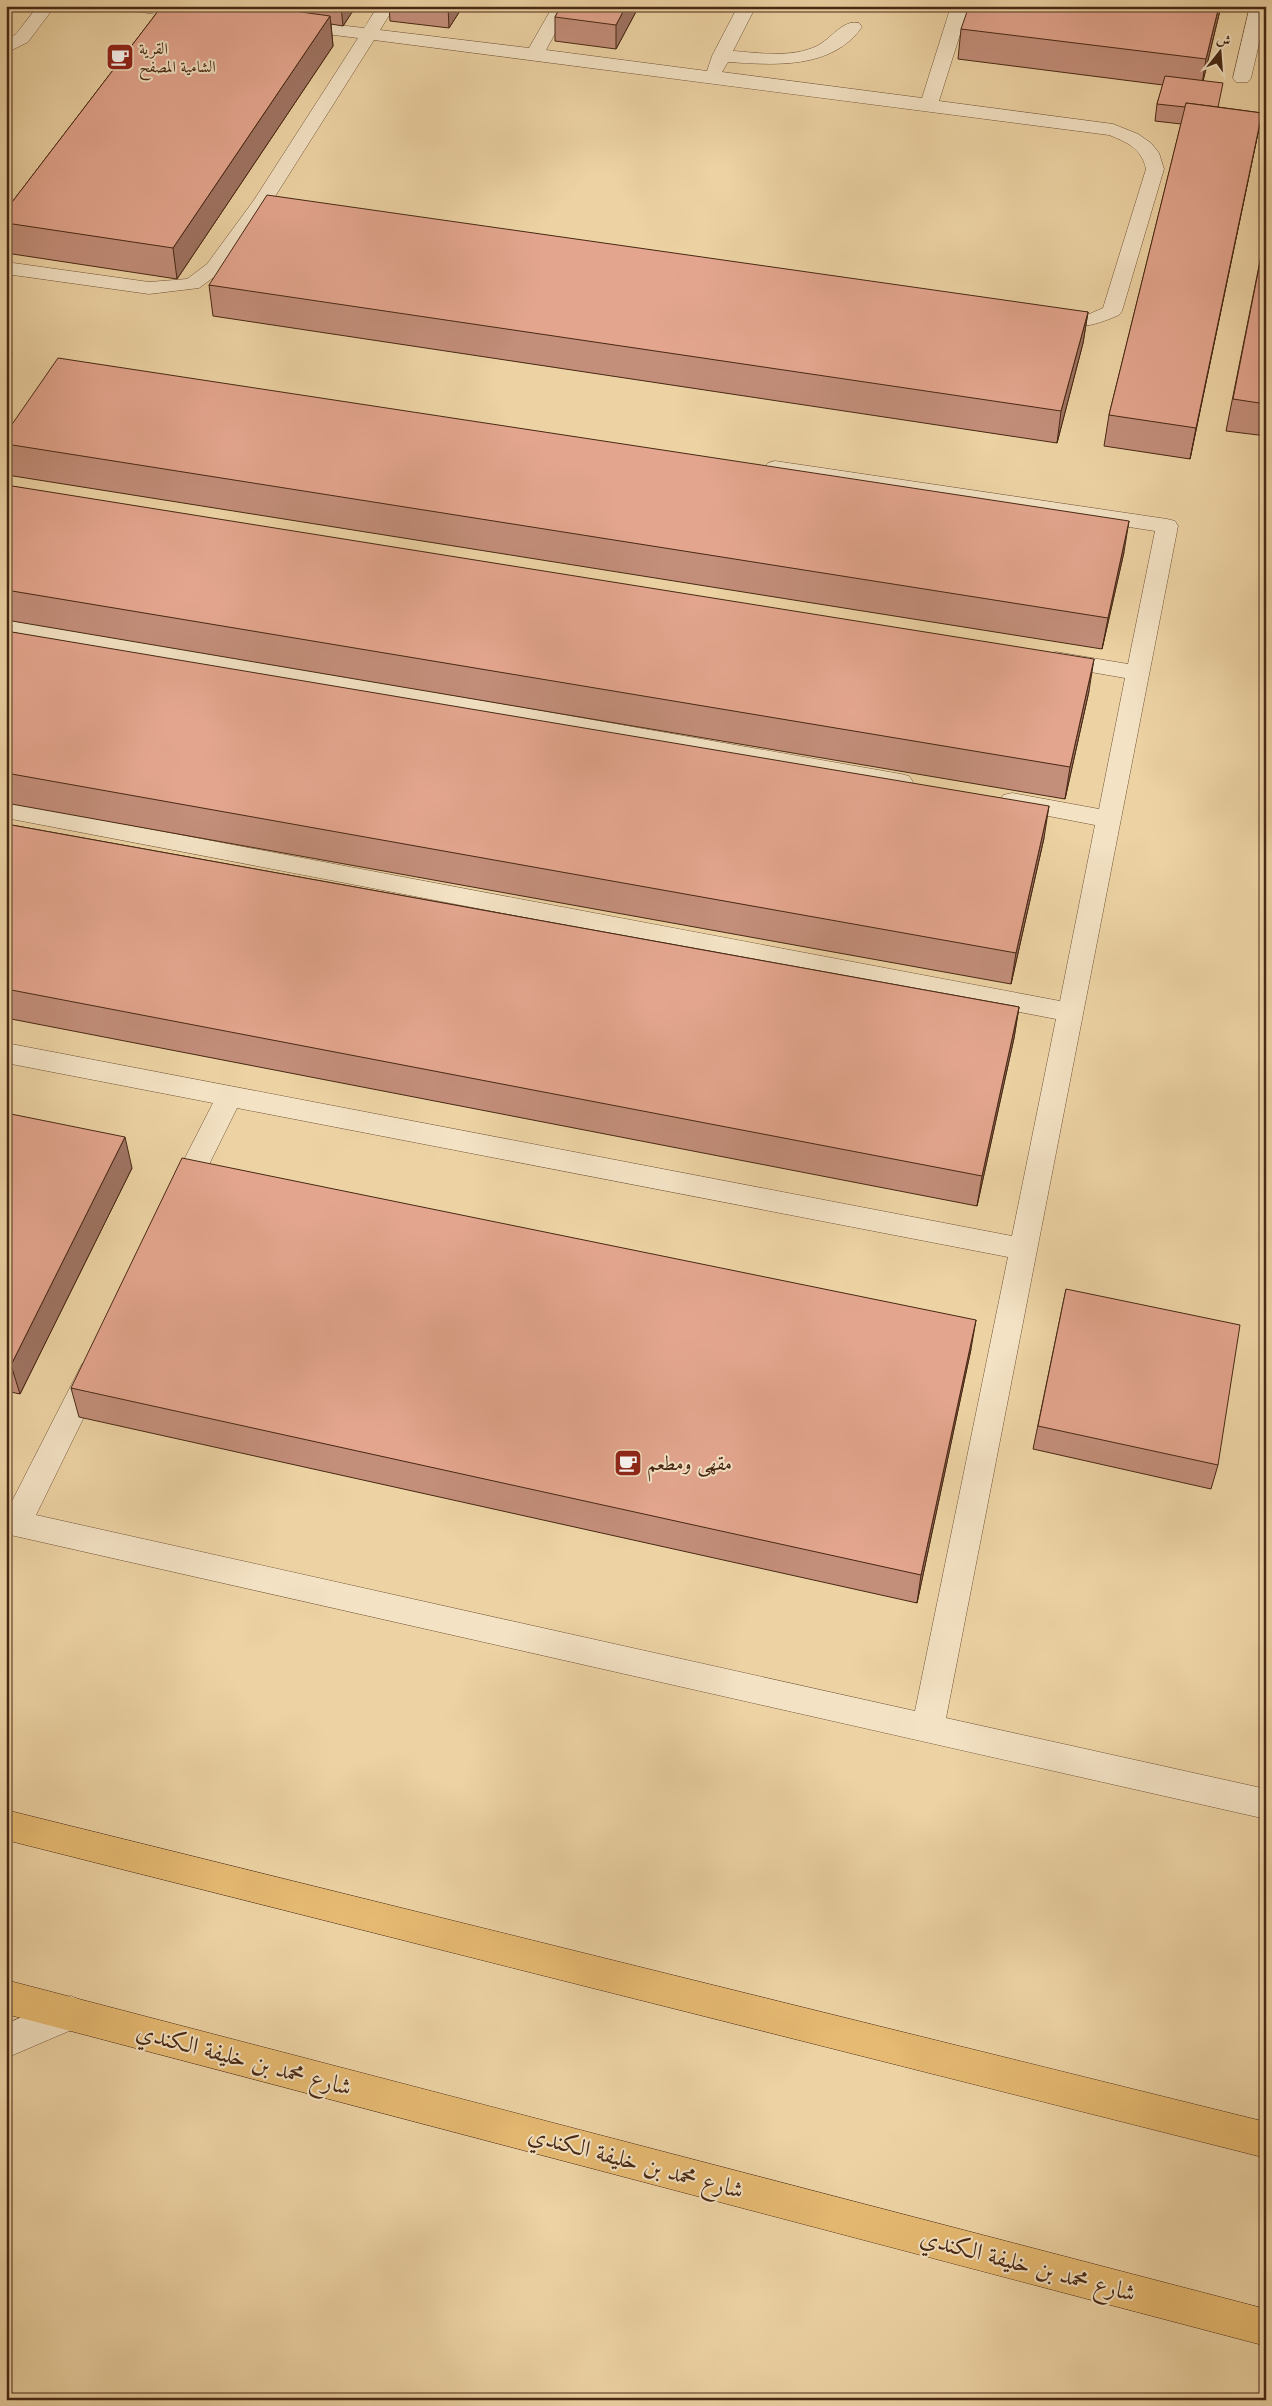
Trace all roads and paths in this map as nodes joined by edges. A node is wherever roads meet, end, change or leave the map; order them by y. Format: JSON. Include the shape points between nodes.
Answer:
{"nodes":[{"id":1,"x":47,"y":6,"type":"edge"},
{"id":2,"x":132,"y":6,"type":"edge"},
{"id":3,"x":387,"y":6,"type":"edge"},
{"id":4,"x":562,"y":6,"type":"edge"},
{"id":5,"x":747,"y":6,"type":"edge"},
{"id":6,"x":960,"y":6,"type":"edge"},
{"id":7,"x":1259,"y":6,"type":"edge"},
{"id":8,"x":211,"y":16,"type":"edge"},
{"id":9,"x":280,"y":24,"type":"edge"},
{"id":10,"x":852,"y":27,"type":"dead end"},
{"id":11,"x":369,"y":34,"type":"junction"},
{"id":12,"x":6,"y":48,"type":"edge"},
{"id":13,"x":535,"y":53,"type":"junction"},
{"id":14,"x":722,"y":56,"type":"junction"},
{"id":15,"x":711,"y":76,"type":"junction"},
{"id":16,"x":1242,"y":78,"type":"dead end"},
{"id":17,"x":929,"y":105,"type":"junction"},
{"id":18,"x":262,"y":202,"type":"junction"},
{"id":19,"x":281,"y":205,"type":"edge"},
{"id":20,"x":6,"y":268,"type":"edge"},
{"id":21,"x":1034,"y":317,"type":"edge"},
{"id":22,"x":752,"y":464,"type":"edge"},
{"id":23,"x":6,"y":624,"type":"edge"},
{"id":24,"x":1039,"y":656,"type":"edge"},
{"id":25,"x":1138,"y":673,"type":"junction"},
{"id":26,"x":922,"y":786,"type":"edge"},
{"id":27,"x":991,"y":798,"type":"edge"},
{"id":28,"x":6,"y":810,"type":"edge"},
{"id":29,"x":1109,"y":818,"type":"junction"},
{"id":30,"x":1070,"y":1012,"type":"junction"},
{"id":31,"x":6,"y":1052,"type":"edge"},
{"id":32,"x":230,"y":1096,"type":"junction"},
{"id":33,"x":168,"y":1220,"type":"edge"},
{"id":34,"x":1023,"y":1249,"type":"junction"},
{"id":35,"x":105,"y":1345,"type":"edge"},
{"id":36,"x":11,"y":1522,"type":"edge"},
{"id":37,"x":928,"y":1728,"type":"junction"},
{"id":38,"x":1266,"y":1804,"type":"edge"},
{"id":39,"x":6,"y":1825,"type":"edge"},
{"id":40,"x":6,"y":1996,"type":"edge"},
{"id":41,"x":71,"y":2013,"type":"junction"},
{"id":42,"x":6,"y":2041,"type":"edge"},
{"id":43,"x":1266,"y":2140,"type":"edge"},
{"id":44,"x":1266,"y":2328,"type":"edge"}],
"edges":[{"from":1,"to":12,"type":"street","via":[[22,38]]},
{"from":2,"to":8,"type":"street"},
{"from":3,"to":11,"type":"street"},
{"from":4,"to":13,"type":"street"},
{"from":5,"to":14,"type":"street"},
{"from":6,"to":17,"type":"street"},
{"from":7,"to":16,"type":"street"},
{"from":9,"to":11,"type":"street"},
{"from":10,"to":14,"type":"street","via":[[836,43],[808,55],[789,58]]},
{"from":11,"to":13,"type":"street"},
{"from":11,"to":18,"type":"street"},
{"from":13,"to":15,"type":"street"},
{"from":14,"to":15,"type":"street"},
{"from":15,"to":17,"type":"street"},
{"from":17,"to":21,"type":"street","via":[[1107,128],[1138,141],[1154,159],[1155,169],[1112,311],[1090,321]]},
{"from":18,"to":19,"type":"street"},
{"from":18,"to":20,"type":"street","via":[[214,268],[192,284],[149,288]]},
{"from":22,"to":25,"type":"street","via":[[1167,526]]},
{"from":23,"to":26,"type":"street"},
{"from":24,"to":25,"type":"street"},
{"from":25,"to":29,"type":"street"},
{"from":27,"to":29,"type":"street"},
{"from":28,"to":30,"type":"street"},
{"from":29,"to":30,"type":"street"},
{"from":30,"to":34,"type":"street"},
{"from":31,"to":32,"type":"street"},
{"from":32,"to":33,"type":"street"},
{"from":32,"to":34,"type":"street"},
{"from":34,"to":37,"type":"street"},
{"from":35,"to":36,"type":"street"},
{"from":36,"to":37,"type":"street"},
{"from":37,"to":38,"type":"street"},
{"from":39,"to":43,"type":"main road"},
{"from":40,"to":41,"type":"main road","name":"شارع محمد بن خليفة الكندي"},
{"from":41,"to":42,"type":"street"},
{"from":41,"to":44,"type":"main road","name":"شارع محمد بن خليفة الكندي"}]}
